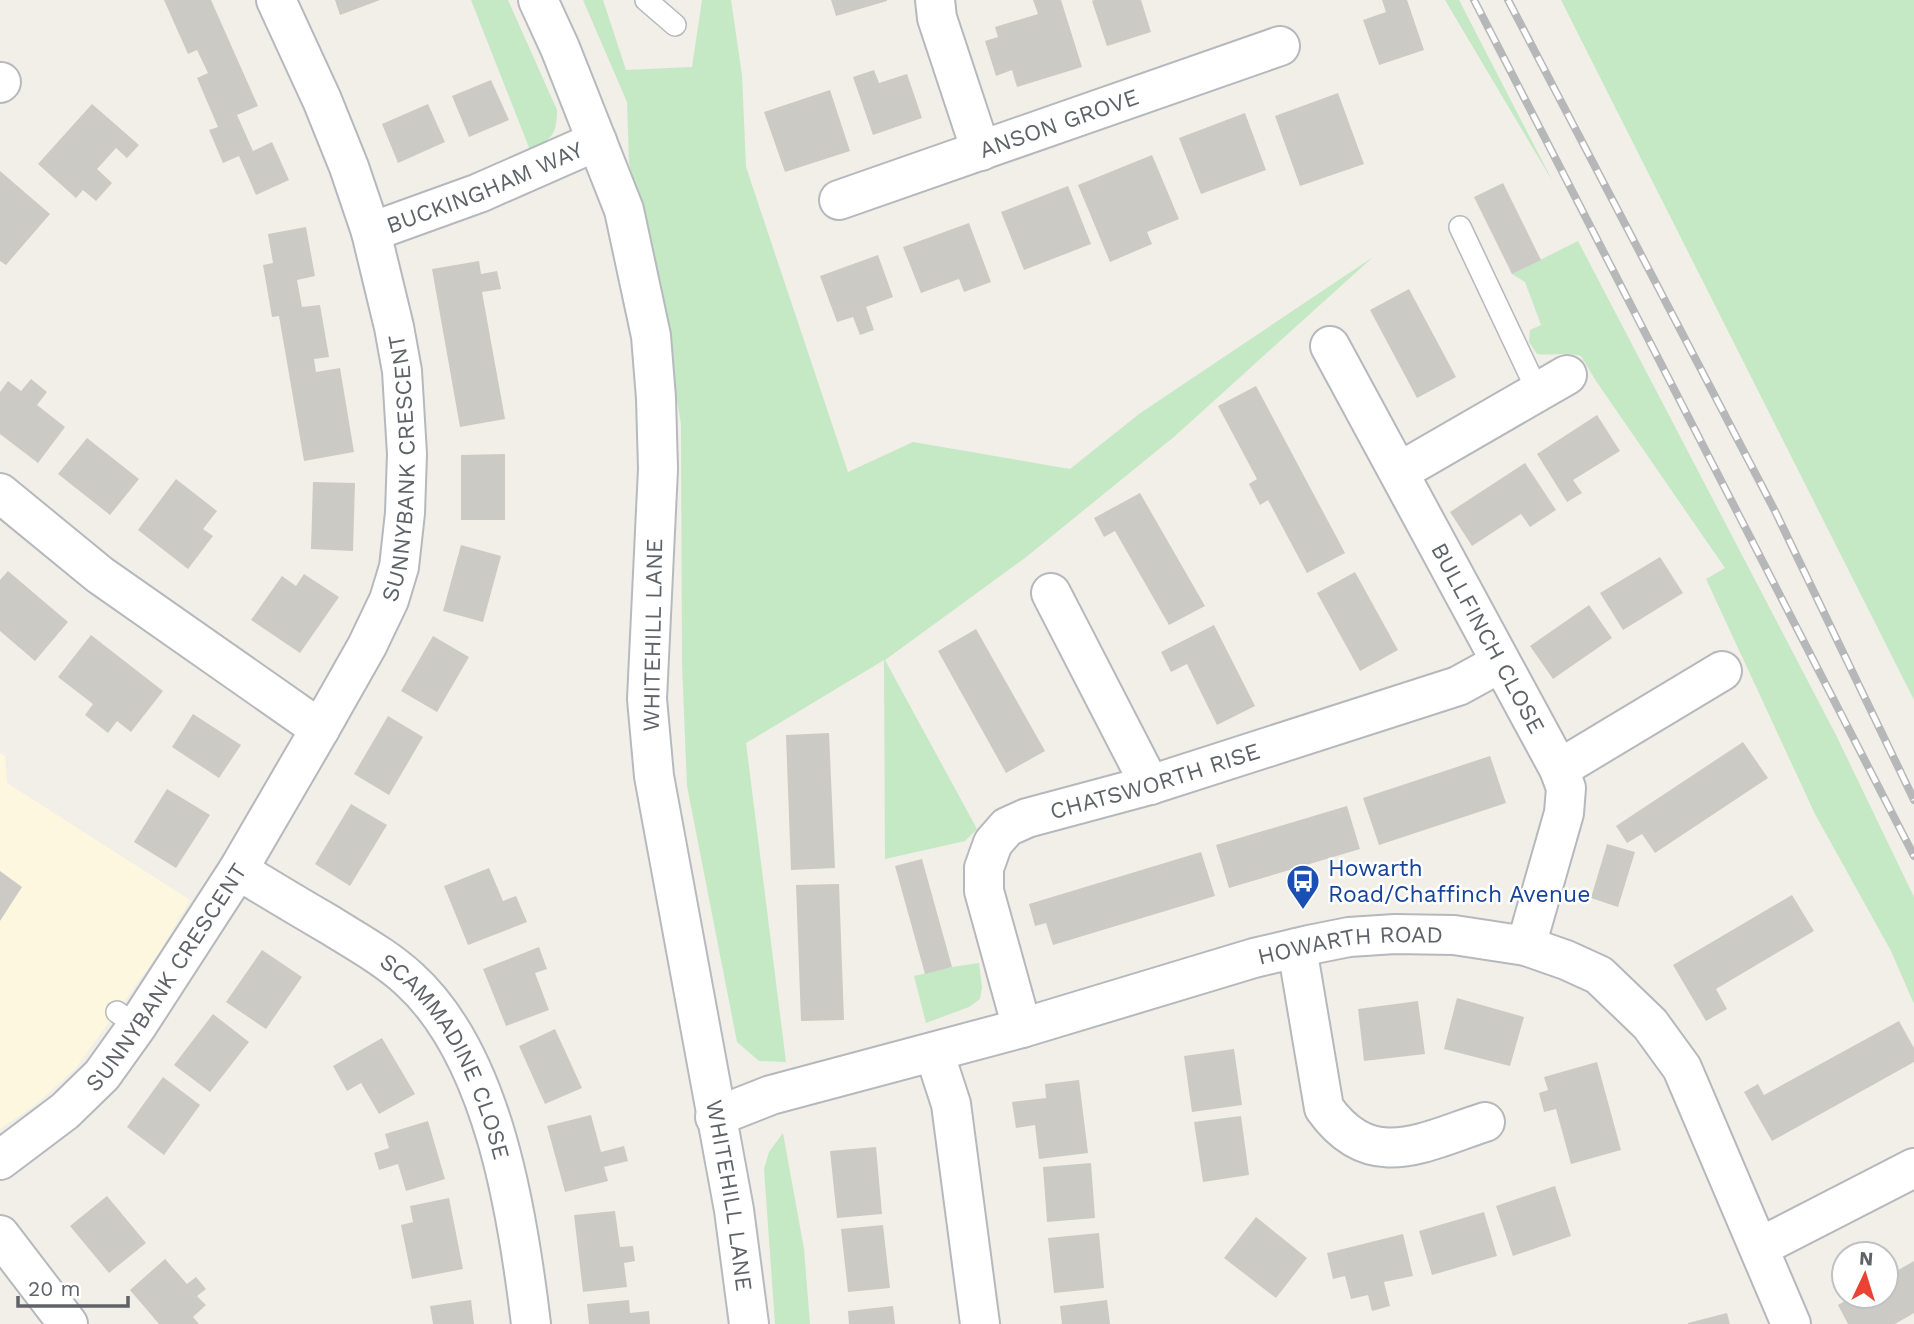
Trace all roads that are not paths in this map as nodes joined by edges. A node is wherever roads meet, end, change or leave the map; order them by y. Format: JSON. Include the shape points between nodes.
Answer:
{"nodes":[{"id":1,"x":276,"y":0,"type":"edge"},
{"id":2,"x":538,"y":0,"type":"edge"},
{"id":3,"x":646,"y":0,"type":"edge"},
{"id":4,"x":934,"y":0,"type":"edge"},
{"id":5,"x":675,"y":25,"type":"dead end"},
{"id":6,"x":1280,"y":46,"type":"dead end"},
{"id":7,"x":597,"y":141,"type":"junction"},
{"id":8,"x":981,"y":151,"type":"junction"},
{"id":9,"x":839,"y":200,"type":"dead end"},
{"id":10,"x":1460,"y":227,"type":"dead end"},
{"id":11,"x":370,"y":232,"type":"junction"},
{"id":12,"x":1330,"y":346,"type":"dead end"},
{"id":13,"x":1553,"y":384,"type":"joint"},
{"id":14,"x":1399,"y":472,"type":"junction"},
{"id":15,"x":0,"y":493,"type":"edge"},
{"id":16,"x":1051,"y":593,"type":"dead end"},
{"id":17,"x":1500,"y":663,"type":"junction"},
{"id":18,"x":1722,"y":671,"type":"dead end"},
{"id":19,"x":320,"y":729,"type":"junction"},
{"id":20,"x":1559,"y":769,"type":"junction"},
{"id":21,"x":1150,"y":785,"type":"junction"},
{"id":22,"x":238,"y":870,"type":"junction"},
{"id":23,"x":1526,"y":946,"type":"junction"},
{"id":24,"x":1297,"y":948,"type":"junction"},
{"id":25,"x":1023,"y":1028,"type":"junction"},
{"id":26,"x":934,"y":1052,"type":"junction"},
{"id":27,"x":715,"y":1117,"type":"junction"},
{"id":28,"x":1485,"y":1122,"type":"dead end"},
{"id":29,"x":0,"y":1160,"type":"edge"},
{"id":30,"x":1914,"y":1168,"type":"edge"},
{"id":31,"x":0,"y":1235,"type":"edge"},
{"id":32,"x":1760,"y":1247,"type":"junction"},
{"id":33,"x":68,"y":1324,"type":"edge"},
{"id":34,"x":531,"y":1324,"type":"edge"},
{"id":35,"x":749,"y":1324,"type":"edge"},
{"id":36,"x":980,"y":1324,"type":"edge"},
{"id":37,"x":1791,"y":1324,"type":"edge"}],
"edges":[{"from":1,"to":11,"type":"street","name":"SUNNYBANK CRESCENT","via":[[345,156]]},
{"from":2,"to":7,"type":"street","name":"WHITEHILL LANE"},
{"from":3,"to":5,"type":"lane"},
{"from":4,"to":8,"type":"street"},
{"from":6,"to":8,"type":"street","name":"ANSON GROVE"},
{"from":7,"to":11,"type":"street","name":"BUCKINGHAM WAY","via":[[479,193]]},
{"from":7,"to":27,"type":"street","name":"WHITEHILL LANE","via":[[624,210],[651,336],[658,469],[648,649],[651,743]]},
{"from":8,"to":9,"type":"street","name":"ANSON GROVE"},
{"from":10,"to":13,"type":"lane"},
{"from":11,"to":19,"type":"street","name":"SUNNYBANK CRESCENT","via":[[402,371],[405,513],[399,567],[389,600]]},
{"from":12,"to":14,"type":"street","name":"BULLFINCH CLOSE"},
{"from":13,"to":14,"type":"street"},
{"from":14,"to":17,"type":"street","name":"BULLFINCH CLOSE"},
{"from":15,"to":19,"type":"street","via":[[100,575]]},
{"from":16,"to":21,"type":"street"},
{"from":17,"to":20,"type":"street","name":"BULLFINCH CLOSE"},
{"from":17,"to":21,"type":"street","name":"CHATSWORTH RISE","via":[[1458,686]]},
{"from":18,"to":20,"type":"street"},
{"from":19,"to":22,"type":"street","name":"SUNNYBANK CRESCENT"},
{"from":20,"to":23,"type":"street","name":"BULLFINCH CLOSE","via":[[1566,788],[1564,813]]},
{"from":21,"to":25,"type":"street","name":"CHATSWORTH RISE","via":[[1027,818],[1007,827],[993,843],[984,868],[984,891]]},
{"from":22,"to":29,"type":"street","name":"SUNNYBANK CRESCENT","via":[[127,1019],[102,1075],[65,1111]]},
{"from":22,"to":34,"type":"street","name":"SCAMMADINE CLOSE","via":[[379,955],[419,989],[458,1042],[491,1122],[509,1187]]},
{"from":23,"to":24,"type":"street","name":"HOWARTH ROAD","via":[[1454,935],[1395,934],[1349,937]]},
{"from":23,"to":32,"type":"street","name":"HOWARTH ROAD","via":[[1599,975],[1650,1024],[1682,1068]]},
{"from":24,"to":25,"type":"street","name":"HOWARTH ROAD"},
{"from":24,"to":28,"type":"street","via":[[1324,1108],[1336,1126],[1353,1139],[1376,1147],[1404,1149]]},
{"from":25,"to":26,"type":"street","name":"HOWARTH ROAD"},
{"from":26,"to":27,"type":"street","name":"HOWARTH ROAD","via":[[771,1095]]},
{"from":26,"to":36,"type":"street","via":[[951,1104]]},
{"from":27,"to":35,"type":"street","name":"WHITEHILL LANE","via":[[734,1210]]},
{"from":30,"to":32,"type":"street"},
{"from":31,"to":33,"type":"street"},
{"from":32,"to":37,"type":"street","name":"HOWARTH ROAD"}]}
